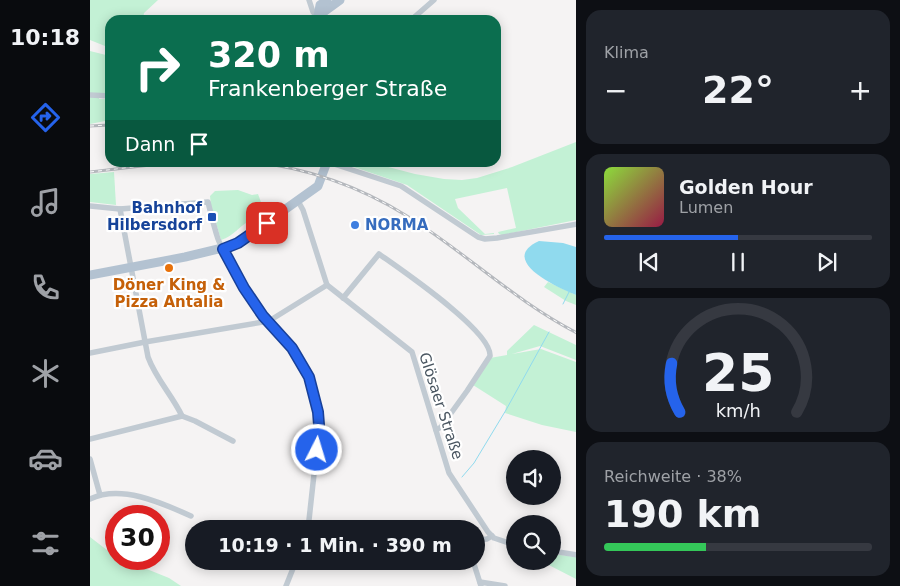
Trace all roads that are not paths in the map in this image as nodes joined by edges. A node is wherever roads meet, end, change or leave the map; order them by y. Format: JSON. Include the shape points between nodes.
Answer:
{"nodes":[{"id":1,"x":309,"y":0,"type":"edge"},
{"id":2,"x":327,"y":0,"type":"edge"},
{"id":3,"x":340,"y":0,"type":"edge"},
{"id":4,"x":434,"y":0,"type":"edge"},
{"id":5,"x":316,"y":15,"type":"edge"},
{"id":6,"x":318,"y":15,"type":"edge"},
{"id":7,"x":322,"y":15,"type":"edge"},
{"id":8,"x":417,"y":15,"type":"edge"},
{"id":9,"x":90,"y":95,"type":"edge"},
{"id":10,"x":105,"y":96,"type":"edge"},
{"id":11,"x":325,"y":167,"type":"edge"},
{"id":12,"x":342,"y":167,"type":"edge"},
{"id":13,"x":298,"y":201,"type":"junction"},
{"id":14,"x":90,"y":206,"type":"edge"},
{"id":15,"x":120,"y":209,"type":"junction"},
{"id":16,"x":576,"y":224,"type":"edge"},
{"id":17,"x":223,"y":249,"type":"junction"},
{"id":18,"x":130,"y":267,"type":"junction"},
{"id":19,"x":90,"y":275,"type":"edge"},
{"id":20,"x":327,"y":285,"type":"junction"},
{"id":21,"x":343,"y":298,"type":"junction"},
{"id":22,"x":269,"y":321,"type":"junction"},
{"id":23,"x":145,"y":342,"type":"junction"},
{"id":24,"x":90,"y":353,"type":"edge"},
{"id":25,"x":182,"y":416,"type":"junction"},
{"id":26,"x":436,"y":430,"type":"junction"},
{"id":27,"x":90,"y":439,"type":"edge"},
{"id":28,"x":233,"y":441,"type":"dead end"},
{"id":29,"x":90,"y":459,"type":"edge"},
{"id":30,"x":100,"y":495,"type":"junction"},
{"id":31,"x":90,"y":499,"type":"edge"},
{"id":32,"x":191,"y":516,"type":"dead end"},
{"id":33,"x":309,"y":520,"type":"edge"},
{"id":34,"x":492,"y":536,"type":"junction"},
{"id":35,"x":485,"y":539,"type":"edge"},
{"id":36,"x":506,"y":541,"type":"edge"},
{"id":37,"x":561,"y":552,"type":"edge"},
{"id":38,"x":576,"y":554,"type":"edge"},
{"id":39,"x":292,"y":570,"type":"edge"},
{"id":40,"x":476,"y":570,"type":"edge"},
{"id":41,"x":480,"y":584,"type":"edge"},
{"id":42,"x":286,"y":586,"type":"edge"},
{"id":43,"x":505,"y":586,"type":"edge"}],
"edges":[{"from":1,"to":5,"type":"street"},
{"from":2,"to":6,"type":"main road","via":[[320,5]]},
{"from":3,"to":7,"type":"main road"},
{"from":4,"to":8,"type":"street"},
{"from":9,"to":10,"type":"street"},
{"from":11,"to":13,"type":"main road","via":[[319,184]]},
{"from":12,"to":16,"type":"street","via":[[401,186],[478,237],[497,238]]},
{"from":13,"to":17,"type":"main road","via":[[238,243]]},
{"from":13,"to":20,"type":"street"},
{"from":14,"to":15,"type":"street"},
{"from":15,"to":17,"type":"street","via":[[208,202]]},
{"from":15,"to":18,"type":"street"},
{"from":17,"to":18,"type":"main road"},
{"from":17,"to":22,"type":"street","via":[[244,288]]},
{"from":18,"to":19,"type":"main road"},
{"from":18,"to":23,"type":"street"},
{"from":20,"to":21,"type":"street","name":"Glösaer Straße"},
{"from":20,"to":22,"type":"street"},
{"from":21,"to":26,"type":"street","name":"Glösaer Straße","via":[[412,352]]},
{"from":21,"to":26,"type":"street","via":[[379,254],[455,310],[484,342],[490,356],[456,407]]},
{"from":22,"to":23,"type":"street"},
{"from":22,"to":33,"type":"street","via":[[299,359],[316,400],[319,425]]},
{"from":23,"to":24,"type":"street"},
{"from":23,"to":25,"type":"street","via":[[154,372]]},
{"from":25,"to":27,"type":"street"},
{"from":25,"to":28,"type":"street"},
{"from":26,"to":34,"type":"street","name":"Glösaer Straße","via":[[449,473]]},
{"from":29,"to":30,"type":"street"},
{"from":30,"to":31,"type":"street"},
{"from":30,"to":32,"type":"street","via":[[132,495],[158,501]]},
{"from":34,"to":35,"type":"street"},
{"from":34,"to":36,"type":"street"},
{"from":37,"to":38,"type":"street"},
{"from":39,"to":42,"type":"street"},
{"from":40,"to":41,"type":"street"},
{"from":41,"to":43,"type":"street"}]}
